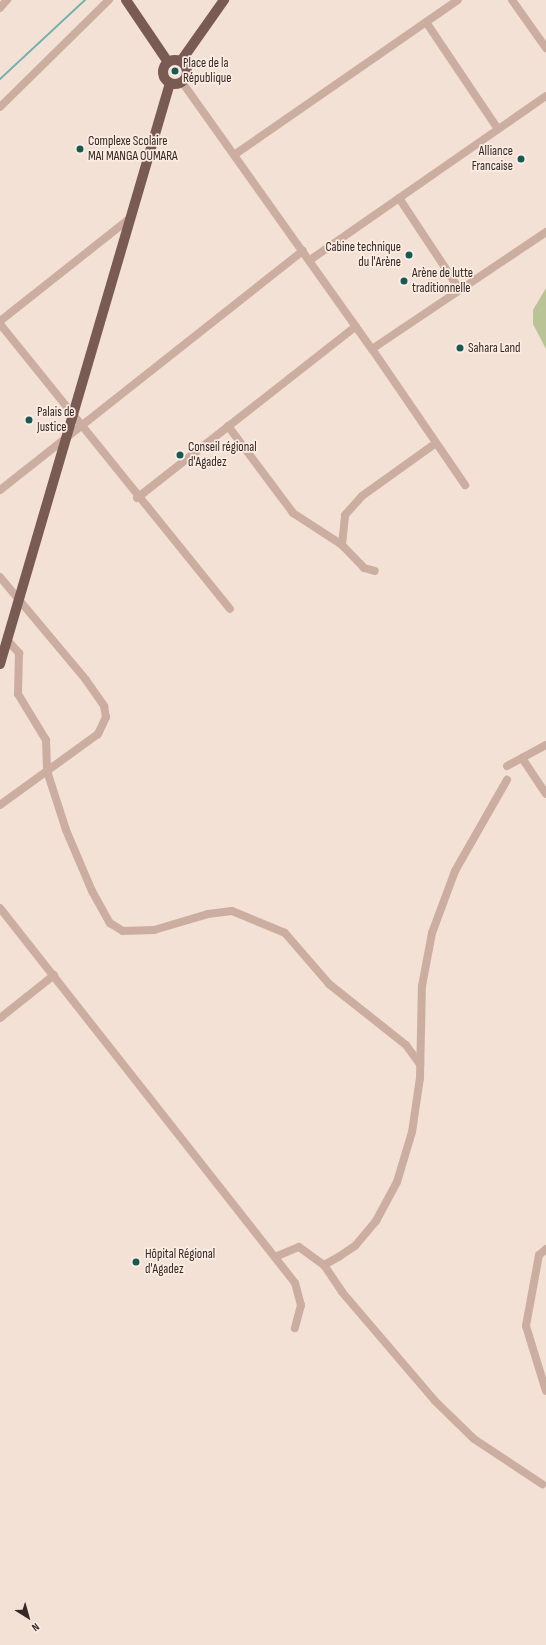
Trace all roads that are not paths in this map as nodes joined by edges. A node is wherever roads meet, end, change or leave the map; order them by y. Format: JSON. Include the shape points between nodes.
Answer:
{"nodes":[{"id":1,"x":7,"y":0,"type":"edge"},
{"id":2,"x":109,"y":0,"type":"edge"},
{"id":3,"x":126,"y":0,"type":"edge"},
{"id":4,"x":224,"y":0,"type":"edge"},
{"id":5,"x":458,"y":0,"type":"edge"},
{"id":6,"x":512,"y":0,"type":"edge"},
{"id":7,"x":0,"y":8,"type":"edge"},
{"id":8,"x":426,"y":22,"type":"junction"},
{"id":9,"x":546,"y":48,"type":"edge"},
{"id":10,"x":181,"y":61,"type":"junction"},
{"id":11,"x":168,"y":62,"type":"junction"},
{"id":12,"x":182,"y":82,"type":"junction"},
{"id":13,"x":170,"y":83,"type":"junction"},
{"id":14,"x":546,"y":96,"type":"edge"},
{"id":15,"x":0,"y":107,"type":"edge"},
{"id":16,"x":498,"y":129,"type":"junction"},
{"id":17,"x":234,"y":155,"type":"junction"},
{"id":18,"x":399,"y":198,"type":"junction"},
{"id":19,"x":128,"y":220,"type":"junction"},
{"id":20,"x":546,"y":232,"type":"edge"},
{"id":21,"x":303,"y":250,"type":"junction"},
{"id":22,"x":310,"y":260,"type":"junction"},
{"id":23,"x":460,"y":290,"type":"junction"},
{"id":24,"x":0,"y":322,"type":"edge"},
{"id":25,"x":356,"y":326,"type":"junction"},
{"id":26,"x":372,"y":349,"type":"junction"},
{"id":27,"x":78,"y":423,"type":"junction"},
{"id":28,"x":228,"y":426,"type":"junction"},
{"id":29,"x":69,"y":437,"type":"junction"},
{"id":30,"x":436,"y":443,"type":"junction"},
{"id":31,"x":464,"y":485,"type":"dead end"},
{"id":32,"x":0,"y":490,"type":"edge"},
{"id":33,"x":137,"y":498,"type":"junction"},
{"id":34,"x":342,"y":545,"type":"junction"},
{"id":35,"x":375,"y":571,"type":"dead end"},
{"id":36,"x":2,"y":582,"type":"edge"},
{"id":37,"x":18,"y":598,"type":"junction"},
{"id":38,"x":230,"y":609,"type":"dead end"},
{"id":39,"x":7,"y":640,"type":"junction"},
{"id":40,"x":0,"y":664,"type":"edge"},
{"id":41,"x":546,"y":745,"type":"edge"},
{"id":42,"x":522,"y":758,"type":"junction"},
{"id":43,"x":507,"y":766,"type":"dead end"},
{"id":44,"x":47,"y":771,"type":"junction"},
{"id":45,"x":507,"y":780,"type":"dead end"},
{"id":46,"x":546,"y":794,"type":"edge"},
{"id":47,"x":0,"y":805,"type":"edge"},
{"id":48,"x":0,"y":908,"type":"edge"},
{"id":49,"x":54,"y":975,"type":"junction"},
{"id":50,"x":0,"y":1018,"type":"edge"},
{"id":51,"x":420,"y":1064,"type":"junction"},
{"id":52,"x":546,"y":1249,"type":"edge"},
{"id":53,"x":275,"y":1257,"type":"junction"},
{"id":54,"x":324,"y":1265,"type":"junction"},
{"id":55,"x":295,"y":1328,"type":"dead end"},
{"id":56,"x":546,"y":1391,"type":"edge"},
{"id":57,"x":542,"y":1484,"type":"dead end"}],
"edges":[{"from":1,"to":7,"type":"street"},
{"from":2,"to":15,"type":"street"},
{"from":3,"to":11,"type":"main road"},
{"from":4,"to":10,"type":"main road"},
{"from":5,"to":8,"type":"street"},
{"from":6,"to":9,"type":"street"},
{"from":8,"to":16,"type":"street"},
{"from":8,"to":17,"type":"street"},
{"from":10,"to":11,"type":"main road"},
{"from":10,"to":12,"type":"main road","via":[[187,74]]},
{"from":11,"to":13,"type":"main road","via":[[163,71]]},
{"from":12,"to":13,"type":"main road"},
{"from":12,"to":17,"type":"street"},
{"from":13,"to":19,"type":"main road"},
{"from":14,"to":16,"type":"street"},
{"from":16,"to":18,"type":"street"},
{"from":17,"to":21,"type":"street"},
{"from":18,"to":22,"type":"street"},
{"from":18,"to":23,"type":"street"},
{"from":19,"to":24,"type":"street"},
{"from":19,"to":27,"type":"main road"},
{"from":20,"to":23,"type":"street"},
{"from":21,"to":22,"type":"street"},
{"from":21,"to":27,"type":"street"},
{"from":22,"to":25,"type":"street"},
{"from":23,"to":26,"type":"street"},
{"from":24,"to":27,"type":"street"},
{"from":25,"to":26,"type":"street"},
{"from":25,"to":28,"type":"street"},
{"from":26,"to":30,"type":"street"},
{"from":27,"to":29,"type":"main road"},
{"from":27,"to":33,"type":"street"},
{"from":28,"to":33,"type":"street"},
{"from":28,"to":34,"type":"street","via":[[294,513]]},
{"from":29,"to":32,"type":"street"},
{"from":29,"to":37,"type":"main road"},
{"from":30,"to":31,"type":"street"},
{"from":30,"to":34,"type":"street","via":[[362,496],[344,515]]},
{"from":33,"to":38,"type":"street"},
{"from":34,"to":35,"type":"street","via":[[364,568]]},
{"from":36,"to":37,"type":"street"},
{"from":37,"to":39,"type":"main road"},
{"from":37,"to":44,"type":"street","via":[[86,680],[104,706],[106,717],[98,734]]},
{"from":39,"to":40,"type":"main road"},
{"from":39,"to":44,"type":"street","via":[[19,653],[18,694],[46,740]]},
{"from":41,"to":42,"type":"street"},
{"from":42,"to":43,"type":"street"},
{"from":42,"to":46,"type":"street"},
{"from":44,"to":47,"type":"street"},
{"from":44,"to":51,"type":"street","via":[[69,837],[92,891],[110,923],[122,931],[154,930],[208,914],[232,911],[285,933],[329,984],[406,1045]]},
{"from":45,"to":51,"type":"street","via":[[455,871],[432,933],[422,986]]},
{"from":48,"to":49,"type":"street"},
{"from":49,"to":50,"type":"street"},
{"from":49,"to":53,"type":"street"},
{"from":51,"to":54,"type":"street","via":[[412,1132],[397,1182],[376,1221],[355,1246]]},
{"from":52,"to":56,"type":"street","via":[[539,1255],[526,1326]]},
{"from":53,"to":54,"type":"street","via":[[299,1247]]},
{"from":53,"to":55,"type":"street","via":[[300,1292]]},
{"from":54,"to":57,"type":"street","via":[[342,1292],[435,1401],[474,1439]]}]}
